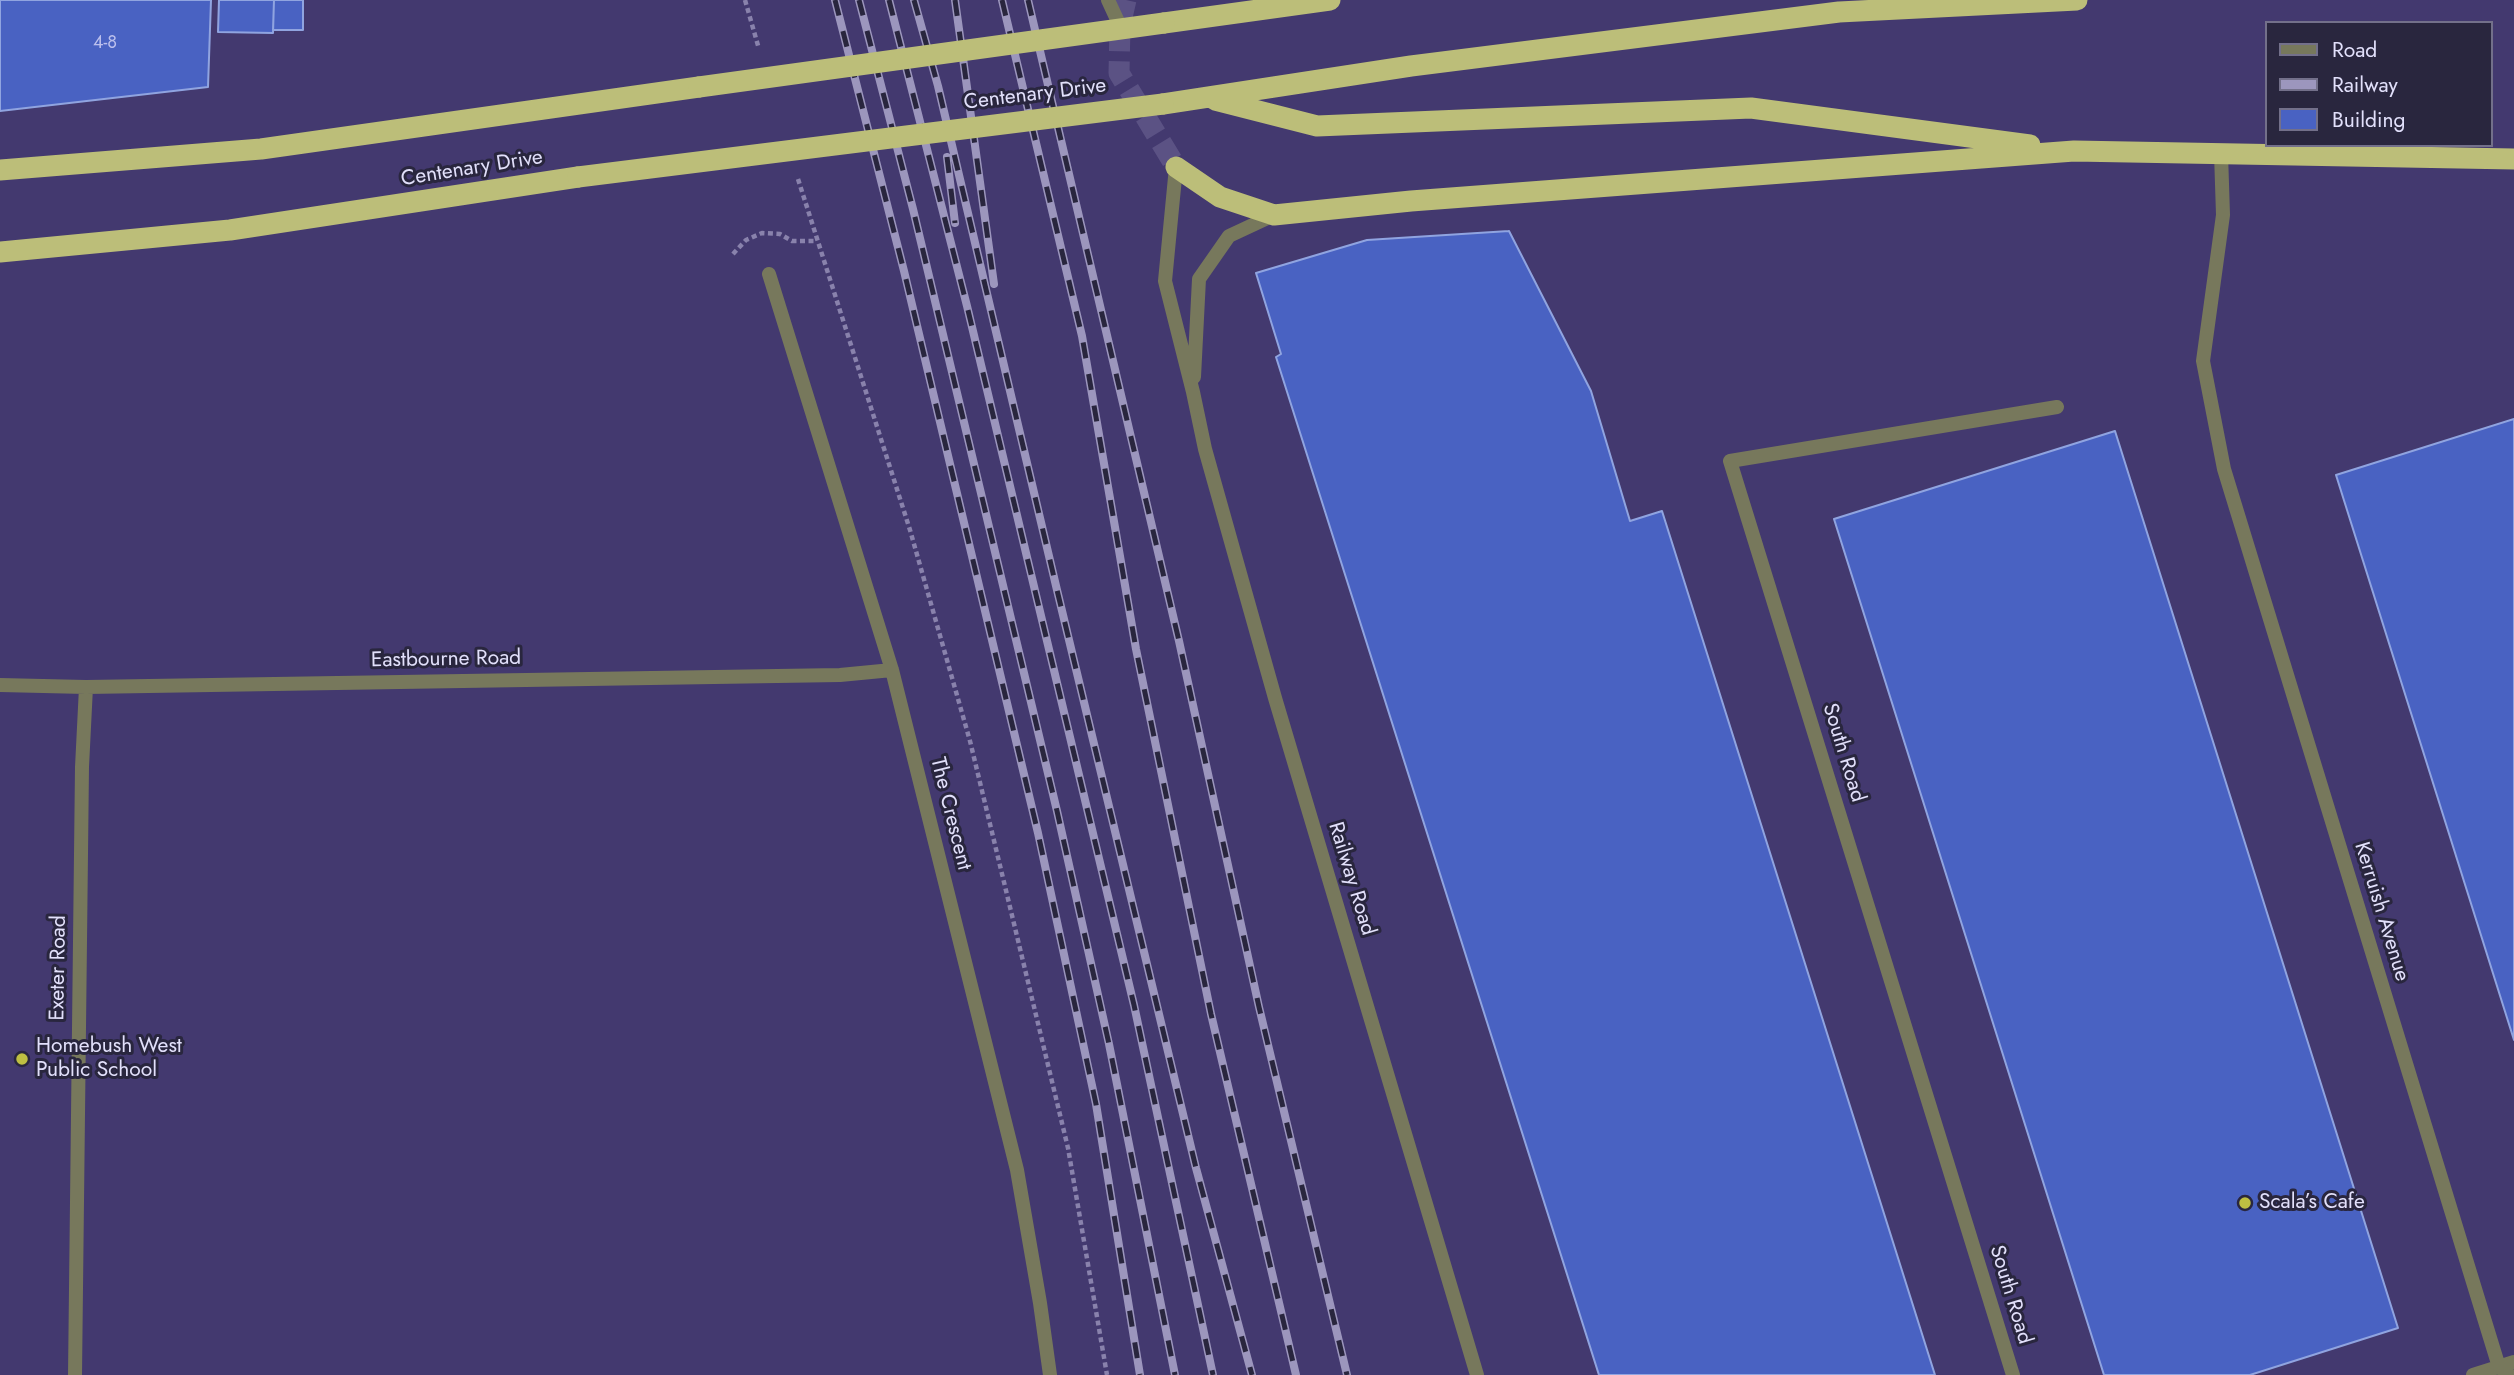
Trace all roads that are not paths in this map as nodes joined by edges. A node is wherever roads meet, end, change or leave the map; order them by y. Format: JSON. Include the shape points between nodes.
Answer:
{"nodes":[{"id":1,"x":1108,"y":0,"type":"edge"},
{"id":2,"x":1330,"y":0,"type":"edge"},
{"id":3,"x":2077,"y":0,"type":"edge"},
{"id":4,"x":1120,"y":26,"type":"dead end"},
{"id":5,"x":1207,"y":98,"type":"junction"},
{"id":6,"x":2074,"y":151,"type":"junction"},
{"id":7,"x":2221,"y":153,"type":"junction"},
{"id":8,"x":2514,"y":159,"type":"edge"},
{"id":9,"x":1176,"y":166,"type":"joint"},
{"id":10,"x":0,"y":170,"type":"edge"},
{"id":11,"x":1274,"y":215,"type":"junction"},
{"id":12,"x":0,"y":252,"type":"edge"},
{"id":13,"x":769,"y":274,"type":"dead end"},
{"id":14,"x":1194,"y":393,"type":"junction"},
{"id":15,"x":2057,"y":407,"type":"dead end"},
{"id":16,"x":892,"y":670,"type":"junction"},
{"id":17,"x":0,"y":685,"type":"edge"},
{"id":18,"x":86,"y":687,"type":"junction"},
{"id":19,"x":2514,"y":1362,"type":"edge"},
{"id":20,"x":2504,"y":1371,"type":"edge"},
{"id":21,"x":75,"y":1375,"type":"edge"},
{"id":22,"x":1050,"y":1375,"type":"edge"},
{"id":23,"x":1478,"y":1375,"type":"edge"},
{"id":24,"x":2013,"y":1375,"type":"edge"},
{"id":25,"x":2473,"y":1375,"type":"edge"}],
"edges":[{"from":1,"to":4,"type":"street"},
{"from":2,"to":10,"type":"highway","bridge":true,"via":[[261,149]]},
{"from":3,"to":5,"type":"highway","name":"Centenary Drive","via":[[1839,12],[1411,66]]},
{"from":5,"to":6,"type":"highway","via":[[1317,126],[1751,108]]},
{"from":5,"to":12,"type":"highway","name":"Centenary Drive","bridge":true,"via":[[578,177],[230,230]]},
{"from":6,"to":7,"type":"highway"},
{"from":6,"to":11,"type":"highway"},
{"from":7,"to":8,"type":"highway"},
{"from":7,"to":20,"type":"street","name":"Kerruish Avenue","via":[[2222,215],[2203,361],[2224,469]]},
{"from":9,"to":11,"type":"highway","via":[[1220,197]]},
{"from":9,"to":14,"type":"street","name":"Railway Road","via":[[1165,281]]},
{"from":11,"to":14,"type":"street","name":"Railway Road","via":[[1229,236],[1199,279]]},
{"from":13,"to":16,"type":"street","name":"The Crescent"},
{"from":14,"to":23,"type":"street","name":"Railway Road","via":[[1205,449],[1275,698]]},
{"from":15,"to":24,"type":"street","name":"South Road","via":[[1730,461]]},
{"from":16,"to":18,"type":"street","name":"Eastbourne Road","via":[[840,675]]},
{"from":16,"to":22,"type":"street","name":"The Crescent","via":[[1017,1170]]},
{"from":17,"to":18,"type":"street","name":"Eastbourne Road"},
{"from":18,"to":21,"type":"street","name":"Exeter Road"},
{"from":19,"to":20,"type":"street"},
{"from":20,"to":25,"type":"street"}]}
